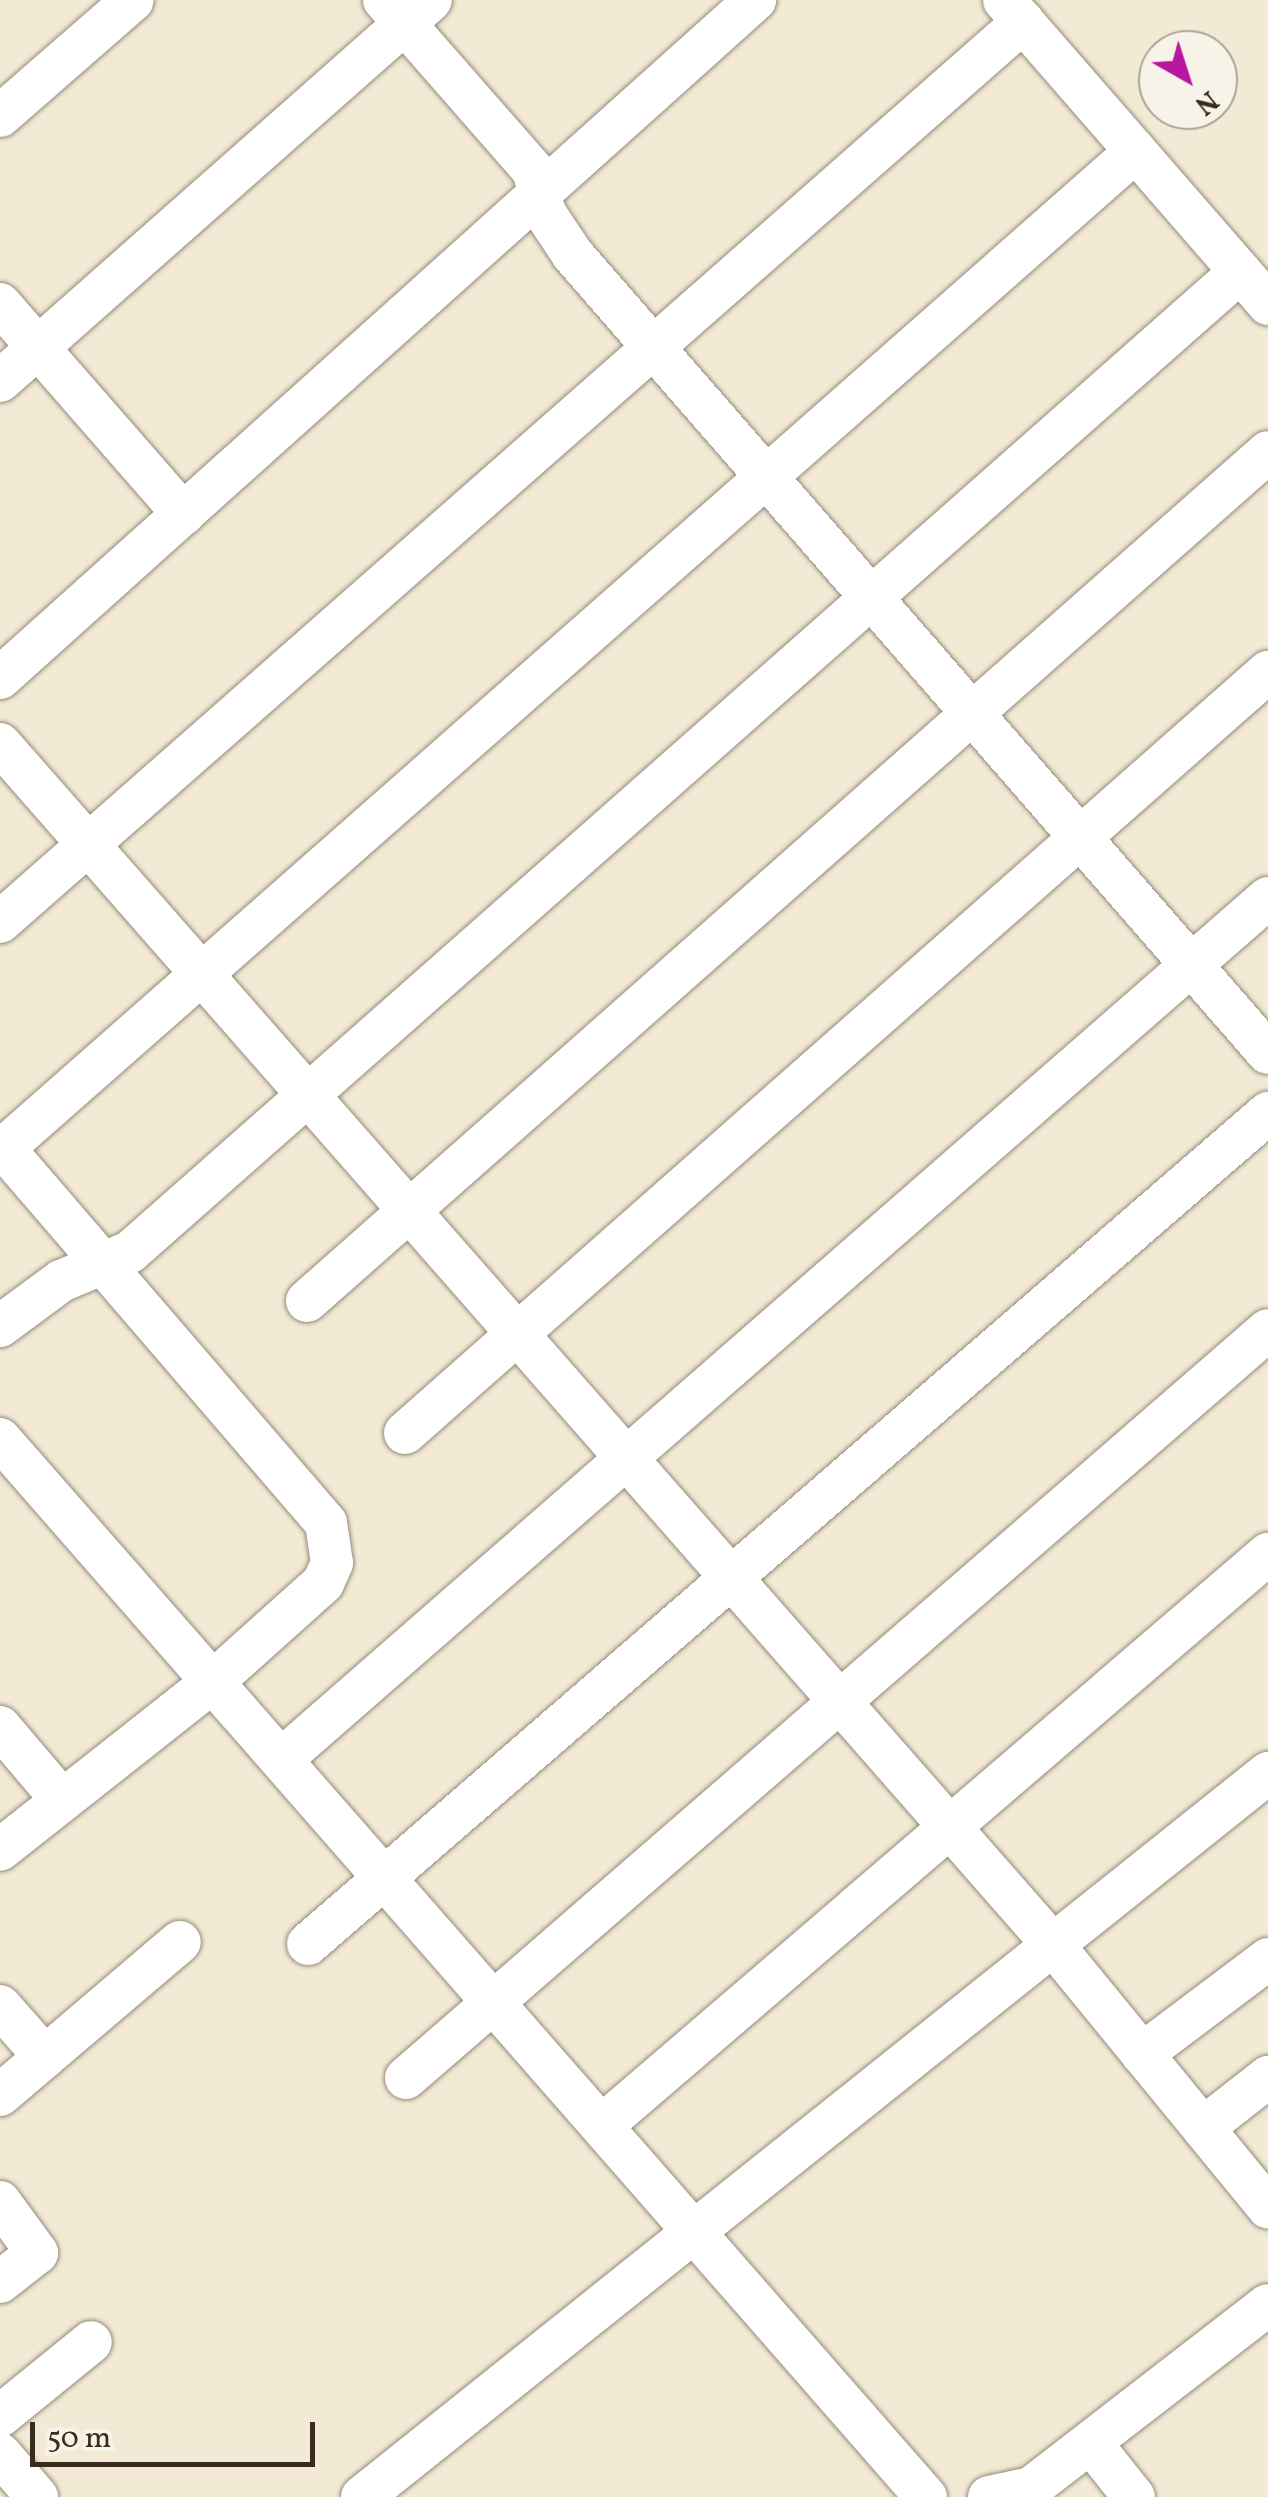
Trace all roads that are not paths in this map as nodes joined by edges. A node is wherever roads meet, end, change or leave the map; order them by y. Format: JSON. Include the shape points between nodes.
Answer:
{"nodes":[{"id":1,"x":132,"y":0,"type":"edge"},
{"id":2,"x":755,"y":0,"type":"edge"},
{"id":3,"x":407,"y":8,"type":"edge"},
{"id":4,"x":1014,"y":11,"type":"edge"},
{"id":5,"x":0,"y":116,"type":"edge"},
{"id":6,"x":1136,"y":152,"type":"junction"},
{"id":7,"x":542,"y":190,"type":"junction"},
{"id":8,"x":1240,"y":272,"type":"junction"},
{"id":9,"x":0,"y":304,"type":"edge"},
{"id":10,"x":1268,"y":304,"type":"edge"},
{"id":11,"x":651,"y":344,"type":"junction"},
{"id":12,"x":38,"y":348,"type":"junction"},
{"id":13,"x":0,"y":380,"type":"edge"},
{"id":14,"x":1268,"y":452,"type":"edge"},
{"id":15,"x":763,"y":473,"type":"junction"},
{"id":16,"x":183,"y":514,"type":"junction"},
{"id":17,"x":868,"y":594,"type":"junction"},
{"id":18,"x":1268,"y":672,"type":"edge"},
{"id":19,"x":0,"y":678,"type":"edge"},
{"id":20,"x":968,"y":709,"type":"junction"},
{"id":21,"x":0,"y":744,"type":"edge"},
{"id":22,"x":1079,"y":836,"type":"junction"},
{"id":23,"x":88,"y":844,"type":"junction"},
{"id":24,"x":1268,"y":898,"type":"edge"},
{"id":25,"x":0,"y":922,"type":"edge"},
{"id":26,"x":1191,"y":965,"type":"junction"},
{"id":27,"x":201,"y":973,"type":"junction"},
{"id":28,"x":1268,"y":1053,"type":"edge"},
{"id":29,"x":304,"y":1091,"type":"junction"},
{"id":30,"x":1268,"y":1113,"type":"edge"},
{"id":31,"x":2,"y":1146,"type":"edge"},
{"id":32,"x":409,"y":1211,"type":"junction"},
{"id":33,"x":106,"y":1266,"type":"junction"},
{"id":34,"x":307,"y":1301,"type":"dead end"},
{"id":35,"x":0,"y":1326,"type":"edge"},
{"id":36,"x":1268,"y":1330,"type":"edge"},
{"id":37,"x":516,"y":1332,"type":"junction"},
{"id":38,"x":406,"y":1432,"type":"dead end"},
{"id":39,"x":0,"y":1439,"type":"edge"},
{"id":40,"x":625,"y":1456,"type":"junction"},
{"id":41,"x":1268,"y":1554,"type":"edge"},
{"id":42,"x":733,"y":1580,"type":"junction"},
{"id":43,"x":215,"y":1680,"type":"junction"},
{"id":44,"x":840,"y":1702,"type":"junction"},
{"id":45,"x":0,"y":1727,"type":"edge"},
{"id":46,"x":284,"y":1757,"type":"junction"},
{"id":47,"x":1268,"y":1773,"type":"edge"},
{"id":48,"x":62,"y":1800,"type":"junction"},
{"id":49,"x":950,"y":1828,"type":"junction"},
{"id":50,"x":0,"y":1850,"type":"edge"},
{"id":51,"x":388,"y":1876,"type":"junction"},
{"id":52,"x":180,"y":1942,"type":"dead end"},
{"id":53,"x":308,"y":1944,"type":"dead end"},
{"id":54,"x":1054,"y":1946,"type":"junction"},
{"id":55,"x":1268,"y":1959,"type":"edge"},
{"id":56,"x":498,"y":2001,"type":"junction"},
{"id":57,"x":0,"y":2006,"type":"edge"},
{"id":58,"x":1142,"y":2054,"type":"junction"},
{"id":59,"x":44,"y":2057,"type":"junction"},
{"id":60,"x":1268,"y":2076,"type":"edge"},
{"id":61,"x":406,"y":2078,"type":"dead end"},
{"id":62,"x":0,"y":2095,"type":"edge"},
{"id":63,"x":605,"y":2122,"type":"junction"},
{"id":64,"x":1203,"y":2128,"type":"junction"},
{"id":65,"x":0,"y":2202,"type":"edge"},
{"id":66,"x":1268,"y":2207,"type":"edge"},
{"id":67,"x":694,"y":2224,"type":"junction"},
{"id":68,"x":0,"y":2282,"type":"edge"},
{"id":69,"x":1268,"y":2305,"type":"edge"},
{"id":70,"x":92,"y":2342,"type":"dead end"},
{"id":71,"x":0,"y":2416,"type":"edge"},
{"id":72,"x":1090,"y":2443,"type":"junction"},
{"id":73,"x":0,"y":2454,"type":"edge"},
{"id":74,"x":1042,"y":2492,"type":"edge"},
{"id":75,"x":37,"y":2497,"type":"edge"},
{"id":76,"x":362,"y":2497,"type":"edge"},
{"id":77,"x":926,"y":2497,"type":"edge"},
{"id":78,"x":990,"y":2497,"type":"edge"},
{"id":79,"x":1134,"y":2497,"type":"edge"}],
"edges":[{"from":1,"to":5,"type":"street"},
{"from":2,"to":7,"type":"street"},
{"from":3,"to":7,"type":"street"},
{"from":3,"to":12,"type":"street"},
{"from":4,"to":6,"type":"street"},
{"from":4,"to":11,"type":"street"},
{"from":6,"to":8,"type":"street"},
{"from":6,"to":15,"type":"street"},
{"from":7,"to":11,"type":"street","via":[[556,234]]},
{"from":7,"to":16,"type":"street"},
{"from":8,"to":10,"type":"street"},
{"from":8,"to":17,"type":"street"},
{"from":9,"to":12,"type":"street"},
{"from":11,"to":15,"type":"street"},
{"from":11,"to":23,"type":"street"},
{"from":12,"to":13,"type":"street"},
{"from":12,"to":16,"type":"street"},
{"from":14,"to":20,"type":"street"},
{"from":15,"to":17,"type":"street"},
{"from":15,"to":27,"type":"street"},
{"from":16,"to":19,"type":"street"},
{"from":17,"to":20,"type":"street"},
{"from":17,"to":29,"type":"street"},
{"from":18,"to":22,"type":"street"},
{"from":20,"to":22,"type":"street"},
{"from":20,"to":32,"type":"street"},
{"from":21,"to":23,"type":"street"},
{"from":22,"to":26,"type":"street"},
{"from":22,"to":37,"type":"street"},
{"from":23,"to":25,"type":"street"},
{"from":23,"to":27,"type":"street"},
{"from":24,"to":26,"type":"street"},
{"from":26,"to":28,"type":"street"},
{"from":26,"to":40,"type":"street"},
{"from":27,"to":29,"type":"street"},
{"from":27,"to":31,"type":"street"},
{"from":29,"to":32,"type":"street"},
{"from":29,"to":33,"type":"street"},
{"from":30,"to":42,"type":"street"},
{"from":31,"to":33,"type":"street"},
{"from":32,"to":34,"type":"street"},
{"from":32,"to":37,"type":"street"},
{"from":33,"to":35,"type":"street","via":[[61,1280]]},
{"from":33,"to":43,"type":"street","via":[[330,1535],[323,1583]]},
{"from":36,"to":44,"type":"street"},
{"from":37,"to":38,"type":"street"},
{"from":37,"to":40,"type":"street"},
{"from":39,"to":43,"type":"street"},
{"from":40,"to":42,"type":"street"},
{"from":40,"to":46,"type":"street"},
{"from":41,"to":49,"type":"street"},
{"from":42,"to":44,"type":"street"},
{"from":42,"to":51,"type":"street"},
{"from":43,"to":46,"type":"street"},
{"from":43,"to":48,"type":"street"},
{"from":44,"to":49,"type":"street"},
{"from":44,"to":56,"type":"street"},
{"from":45,"to":48,"type":"street"},
{"from":46,"to":51,"type":"street"},
{"from":47,"to":54,"type":"street"},
{"from":48,"to":50,"type":"street"},
{"from":49,"to":54,"type":"street"},
{"from":49,"to":63,"type":"street"},
{"from":51,"to":53,"type":"street"},
{"from":51,"to":56,"type":"street"},
{"from":52,"to":59,"type":"street"},
{"from":54,"to":58,"type":"street"},
{"from":54,"to":67,"type":"street"},
{"from":55,"to":58,"type":"street"},
{"from":56,"to":61,"type":"street"},
{"from":56,"to":63,"type":"street"},
{"from":57,"to":59,"type":"street"},
{"from":58,"to":64,"type":"street"},
{"from":59,"to":62,"type":"street"},
{"from":60,"to":64,"type":"street"},
{"from":63,"to":67,"type":"street"},
{"from":64,"to":66,"type":"street"},
{"from":65,"to":68,"type":"street","via":[[36,2253]]},
{"from":67,"to":76,"type":"street"},
{"from":67,"to":77,"type":"street"},
{"from":69,"to":72,"type":"street"},
{"from":70,"to":71,"type":"street"},
{"from":72,"to":74,"type":"street"},
{"from":72,"to":79,"type":"street"},
{"from":73,"to":75,"type":"street"},
{"from":74,"to":78,"type":"street"}]}
